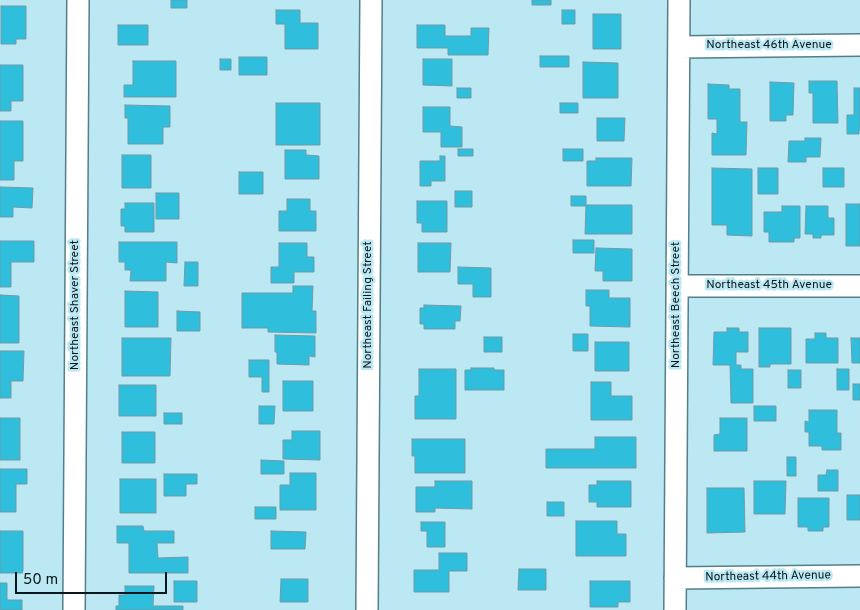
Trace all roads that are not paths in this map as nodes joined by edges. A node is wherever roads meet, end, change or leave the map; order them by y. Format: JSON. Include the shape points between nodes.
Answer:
{"nodes":[{"id":1,"x":78,"y":0,"type":"edge"},
{"id":2,"x":371,"y":0,"type":"edge"},
{"id":3,"x":679,"y":0,"type":"edge"},
{"id":4,"x":860,"y":46,"type":"edge"},
{"id":5,"x":679,"y":47,"type":"junction"},
{"id":6,"x":677,"y":286,"type":"junction"},
{"id":7,"x":860,"y":286,"type":"edge"},
{"id":8,"x":860,"y":576,"type":"edge"},
{"id":9,"x":675,"y":578,"type":"junction"},
{"id":10,"x":74,"y":610,"type":"edge"},
{"id":11,"x":367,"y":610,"type":"edge"},
{"id":12,"x":675,"y":610,"type":"edge"}],
"edges":[{"from":1,"to":10,"type":"street","name":"Northeast Shaver Street"},
{"from":2,"to":11,"type":"street","name":"Northeast Failing Street"},
{"from":3,"to":5,"type":"street","name":"Northeast Beech Street"},
{"from":4,"to":5,"type":"street","name":"Northeast 46th Avenue"},
{"from":5,"to":6,"type":"street","name":"Northeast Beech Street"},
{"from":6,"to":7,"type":"street","name":"Northeast 45th Avenue"},
{"from":6,"to":9,"type":"street","name":"Northeast Beech Street"},
{"from":8,"to":9,"type":"street","name":"Northeast 44th Avenue"},
{"from":9,"to":12,"type":"street","name":"Northeast Beech Street"}]}
